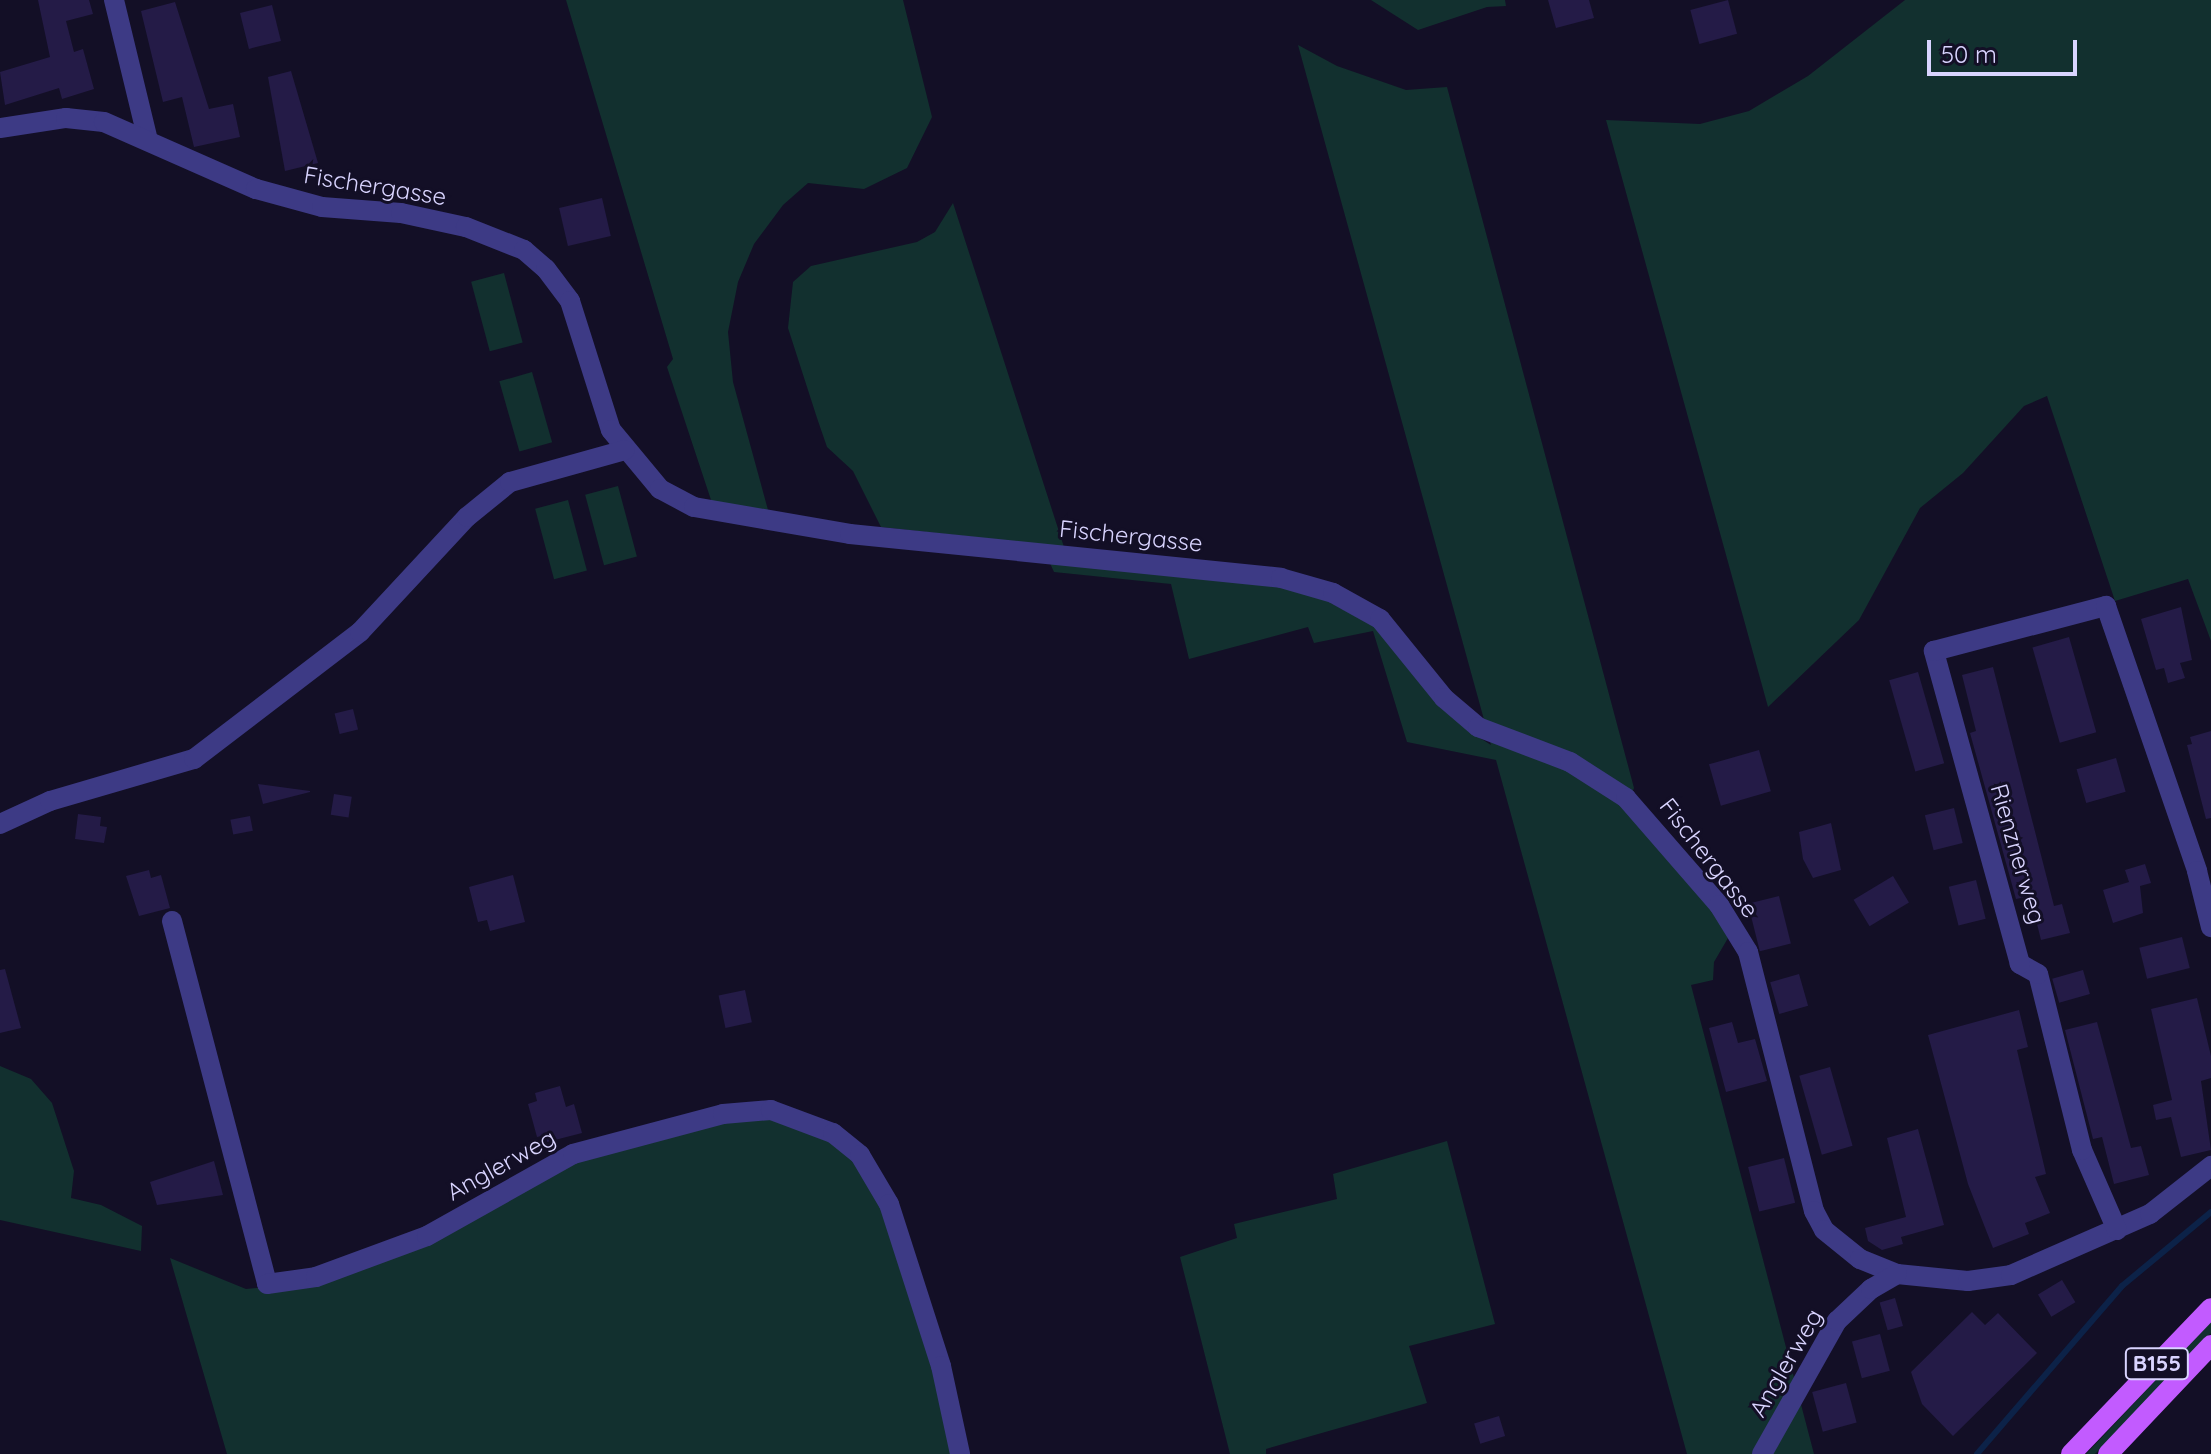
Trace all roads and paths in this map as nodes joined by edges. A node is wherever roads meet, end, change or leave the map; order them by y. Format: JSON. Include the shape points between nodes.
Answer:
{"nodes":[{"id":1,"x":114,"y":0,"type":"edge"},
{"id":2,"x":0,"y":128,"type":"edge"},
{"id":3,"x":148,"y":141,"type":"junction"},
{"id":4,"x":625,"y":450,"type":"junction"},
{"id":5,"x":0,"y":824,"type":"edge"},
{"id":6,"x":172,"y":921,"type":"dead end"},
{"id":7,"x":2211,"y":927,"type":"edge"},
{"id":8,"x":2211,"y":1166,"type":"edge"},
{"id":9,"x":2117,"y":1230,"type":"junction"},
{"id":10,"x":1897,"y":1274,"type":"junction"},
{"id":11,"x":2211,"y":1308,"type":"edge"},
{"id":12,"x":2211,"y":1345,"type":"edge"},
{"id":13,"x":960,"y":1454,"type":"edge"},
{"id":14,"x":1762,"y":1454,"type":"edge"},
{"id":15,"x":2071,"y":1454,"type":"edge"},
{"id":16,"x":2108,"y":1454,"type":"edge"}],
"edges":[{"from":1,"to":3,"type":"street"},
{"from":2,"to":3,"type":"street","name":"Fischergasse","via":[[66,118],[104,122]]},
{"from":3,"to":4,"type":"street","name":"Fischergasse","via":[[256,189],[322,207],[401,213],[466,227],[524,250],[570,301],[611,430]]},
{"from":4,"to":5,"type":"street","via":[[510,482],[467,517],[360,632],[194,759],[50,801]]},
{"from":4,"to":10,"type":"street","name":"Fischergasse","via":[[660,489],[694,507],[850,534],[1281,578],[1333,593],[1380,619],[1444,698],[1478,727],[1570,762],[1609,784],[1643,812],[1691,870],[1748,952],[1814,1211],[1824,1230],[1860,1259]]},
{"from":6,"to":13,"type":"street","name":"Anglerweg","via":[[267,1284],[316,1277],[413,1242],[573,1154],[723,1114],[771,1110],[833,1133],[860,1155],[889,1204],[941,1366]]},
{"from":7,"to":9,"type":"street","name":"Rienznerweg","via":[[2197,871],[2106,606],[1934,651],[2020,964],[2038,974],[2082,1150]]},
{"from":8,"to":9,"type":"street","name":"Fischergasse","via":[[2150,1214]]},
{"from":9,"to":10,"type":"street","name":"Fischergasse","via":[[2011,1275],[1968,1281]]},
{"from":10,"to":14,"type":"street","name":"Anglerweg","via":[[1871,1289],[1837,1321]]},
{"from":11,"to":15,"type":"main road","number":"B155"},
{"from":12,"to":16,"type":"main road","number":"B155"}]}
